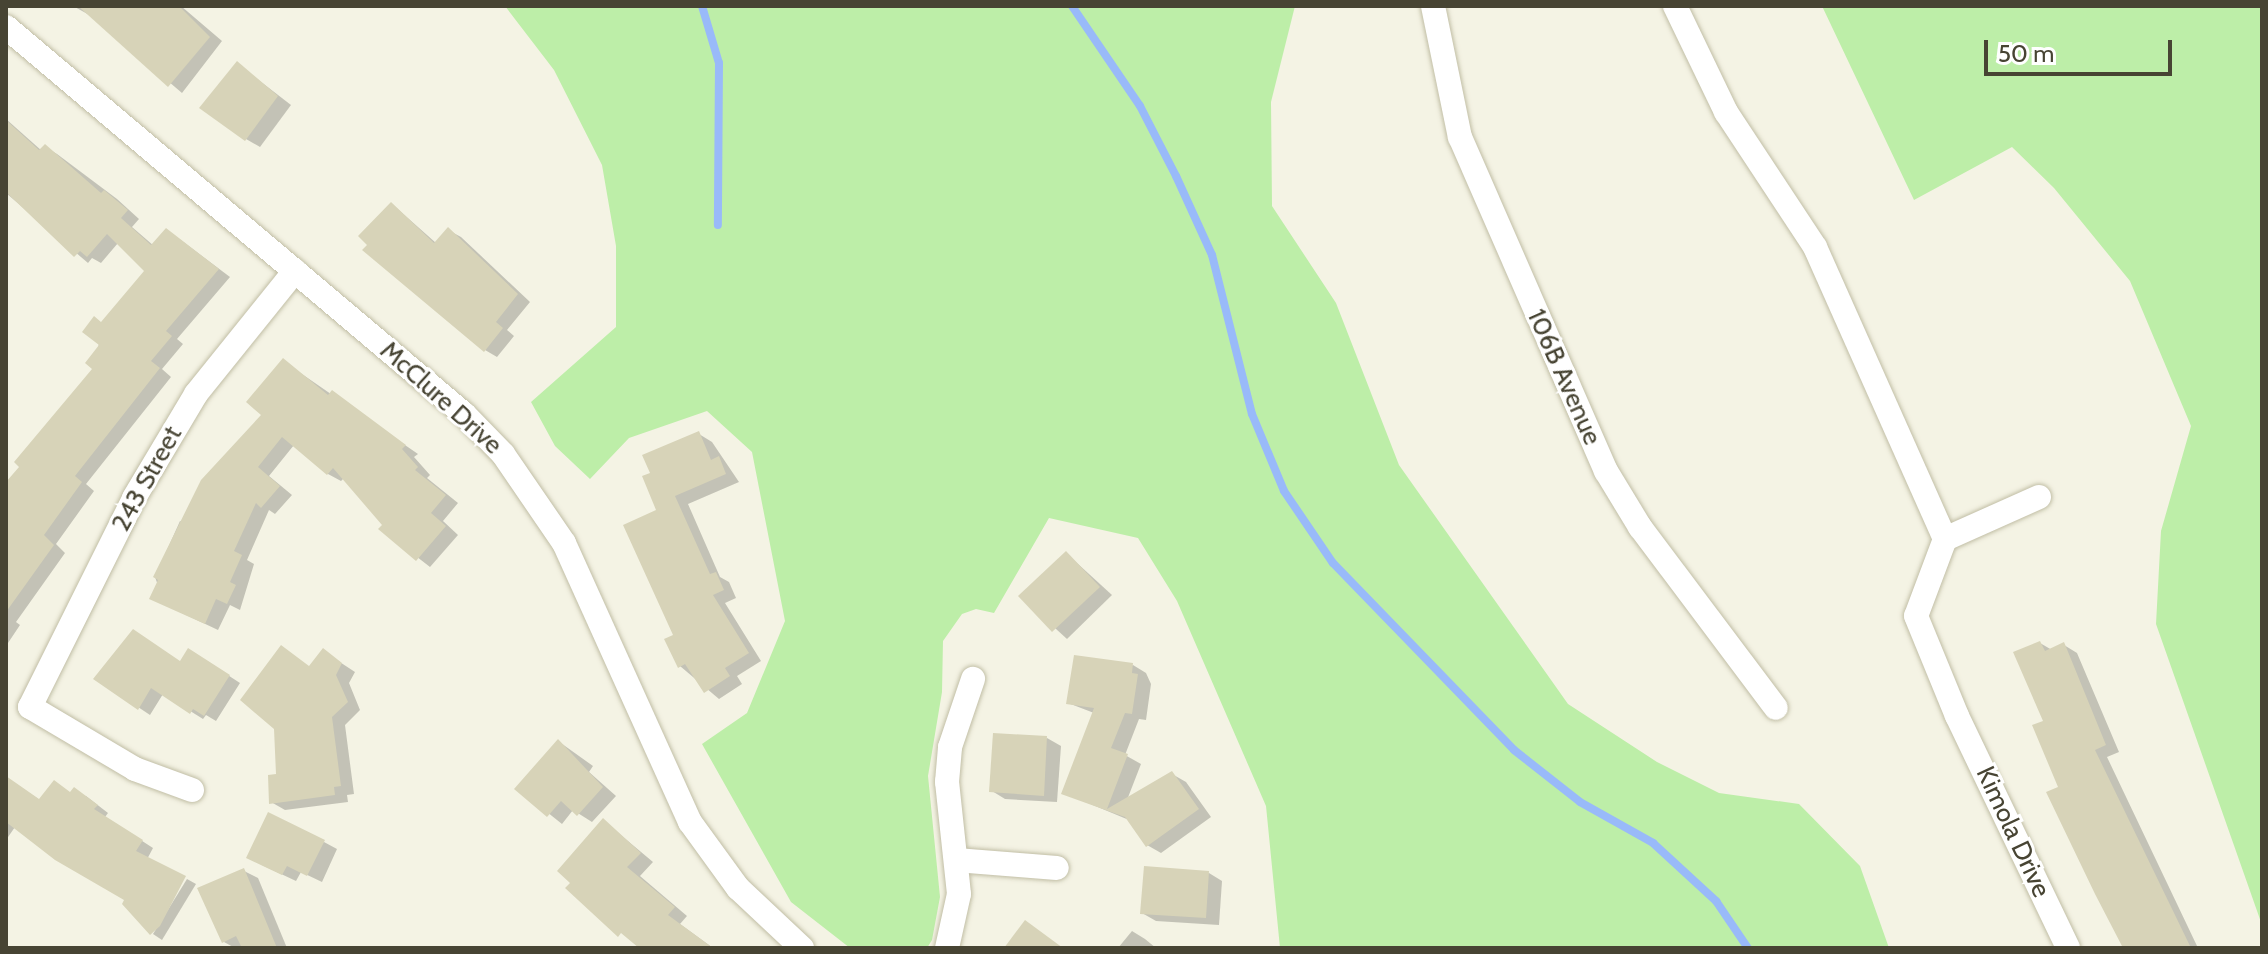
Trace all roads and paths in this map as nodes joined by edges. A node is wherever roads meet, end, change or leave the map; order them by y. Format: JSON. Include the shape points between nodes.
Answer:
{"nodes":[{"id":1,"x":1433,"y":6,"type":"edge"},
{"id":2,"x":1675,"y":6,"type":"edge"},
{"id":3,"x":8,"y":33,"type":"edge"},
{"id":4,"x":295,"y":271,"type":"junction"},
{"id":5,"x":2039,"y":497,"type":"dead end"},
{"id":6,"x":1945,"y":539,"type":"junction"},
{"id":7,"x":973,"y":679,"type":"dead end"},
{"id":8,"x":1776,"y":708,"type":"dead end"},
{"id":9,"x":192,"y":790,"type":"dead end"},
{"id":10,"x":956,"y":860,"type":"junction"},
{"id":11,"x":1057,"y":868,"type":"dead end"},
{"id":12,"x":802,"y":948,"type":"edge"},
{"id":13,"x":947,"y":948,"type":"edge"},
{"id":14,"x":2068,"y":948,"type":"edge"}],
"edges":[{"from":1,"to":8,"type":"street","name":"106B Avenue","via":[[1460,137],[1606,471],[1640,527]]},
{"from":2,"to":6,"type":"street","via":[[1726,112],[1815,247]]},
{"from":3,"to":4,"type":"street","name":"McClure Drive"},
{"from":4,"to":9,"type":"street","name":"243 Street","via":[[196,394],[134,498],[30,707],[135,769]]},
{"from":4,"to":12,"type":"street","name":"McClure Drive","via":[[474,423],[530,488],[564,543],[690,822],[738,888]]},
{"from":5,"to":6,"type":"street"},
{"from":6,"to":14,"type":"street","name":"Kimola Drive","via":[[1916,616],[1957,716]]},
{"from":7,"to":10,"type":"street","via":[[958,713],[948,770]]},
{"from":10,"to":11,"type":"street"},
{"from":10,"to":13,"type":"street","via":[[959,894]]}]}
